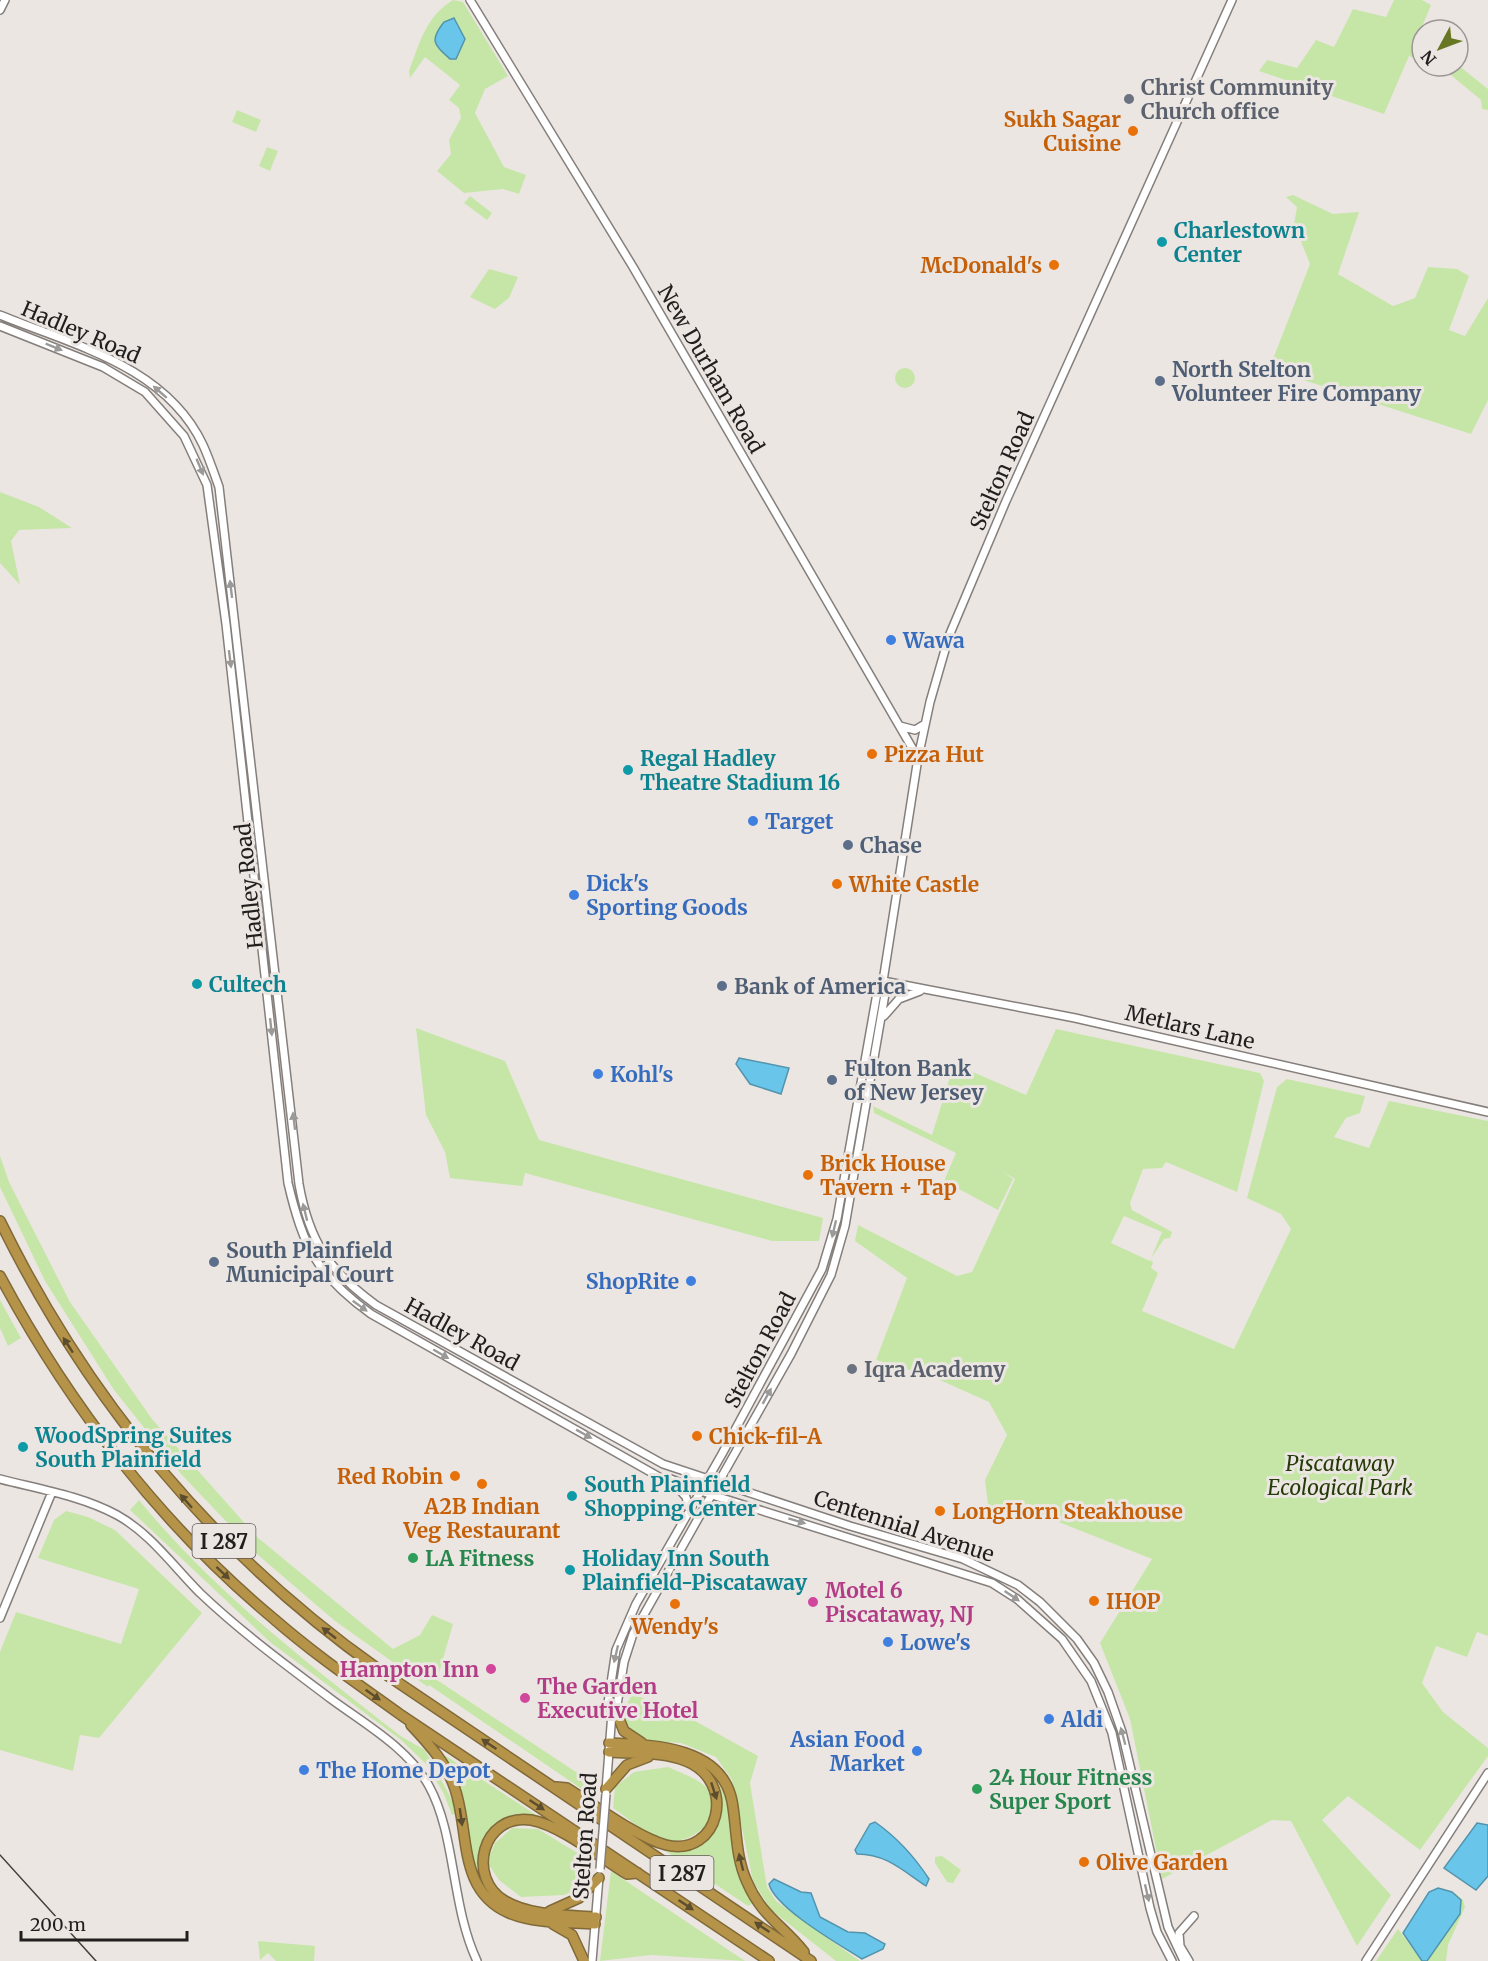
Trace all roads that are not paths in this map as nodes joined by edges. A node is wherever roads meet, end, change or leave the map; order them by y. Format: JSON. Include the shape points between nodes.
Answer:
{"nodes":[{"id":1,"x":5,"y":0,"type":"edge"},
{"id":2,"x":470,"y":0,"type":"edge"},
{"id":3,"x":1232,"y":0,"type":"edge"},
{"id":4,"x":0,"y":10,"type":"edge"},
{"id":5,"x":0,"y":315,"type":"edge"},
{"id":6,"x":0,"y":326,"type":"edge"},
{"id":7,"x":925,"y":724,"type":"junction"},
{"id":8,"x":899,"y":725,"type":"junction"},
{"id":9,"x":918,"y":758,"type":"junction"},
{"id":10,"x":883,"y":981,"type":"junction"},
{"id":11,"x":922,"y":990,"type":"junction"},
{"id":12,"x":881,"y":1022,"type":"junction"},
{"id":13,"x":1488,"y":1112,"type":"edge"},
{"id":14,"x":288,"y":1183,"type":"junction"},
{"id":15,"x":299,"y":1184,"type":"junction"},
{"id":16,"x":0,"y":1221,"type":"edge"},
{"id":17,"x":0,"y":1276,"type":"edge"},
{"id":18,"x":652,"y":1472,"type":"junction"},
{"id":19,"x":0,"y":1479,"type":"edge"},
{"id":20,"x":705,"y":1480,"type":"junction"},
{"id":21,"x":718,"y":1484,"type":"junction"},
{"id":22,"x":699,"y":1490,"type":"junction"},
{"id":23,"x":52,"y":1492,"type":"junction"},
{"id":24,"x":712,"y":1495,"type":"junction"},
{"id":25,"x":689,"y":1509,"type":"junction"},
{"id":26,"x":0,"y":1618,"type":"edge"},
{"id":27,"x":613,"y":1711,"type":"junction"},
{"id":28,"x":401,"y":1715,"type":"junction"},
{"id":29,"x":647,"y":1745,"type":"junction"},
{"id":30,"x":609,"y":1747,"type":"junction"},
{"id":31,"x":657,"y":1755,"type":"junction"},
{"id":32,"x":1488,"y":1773,"type":"edge"},
{"id":33,"x":553,"y":1787,"type":"junction"},
{"id":34,"x":606,"y":1792,"type":"junction"},
{"id":35,"x":599,"y":1873,"type":"junction"},
{"id":36,"x":638,"y":1873,"type":"junction"},
{"id":37,"x":546,"y":1916,"type":"junction"},
{"id":38,"x":1194,"y":1916,"type":"dead end"},
{"id":39,"x":596,"y":1921,"type":"junction"},
{"id":40,"x":1372,"y":1948,"type":"junction"},
{"id":41,"x":477,"y":1961,"type":"edge"},
{"id":42,"x":584,"y":1961,"type":"edge"},
{"id":43,"x":592,"y":1961,"type":"edge"},
{"id":44,"x":769,"y":1961,"type":"edge"},
{"id":45,"x":811,"y":1961,"type":"edge"},
{"id":46,"x":1172,"y":1961,"type":"edge"},
{"id":47,"x":1184,"y":1961,"type":"edge"},
{"id":48,"x":1189,"y":1961,"type":"edge"},
{"id":49,"x":1360,"y":1961,"type":"edge"},
{"id":50,"x":1366,"y":1961,"type":"edge"}],
"edges":[{"from":1,"to":4,"type":"main road"},
{"from":2,"to":8,"type":"main road","name":"New Durham Road","via":[[649,296]]},
{"from":3,"to":7,"type":"main road","name":"Stelton Road","via":[[964,598],[949,636]]},
{"from":15,"to":5,"type":"main road","name":"Hadley Road","one_way":true,"via":[[219,488],[202,443],[185,418],[143,378],[116,361]]},
{"from":6,"to":14,"type":"main road","name":"Hadley Road","one_way":true,"via":[[104,367],[133,383],[176,424],[192,448],[207,485]]},
{"from":7,"to":8,"type":"main road","via":[[915,730]]},
{"from":7,"to":9,"type":"main road","name":"Stelton Road"},
{"from":8,"to":9,"type":"main road","name":"New Durham Road"},
{"from":9,"to":10,"type":"main road","name":"Stelton Road"},
{"from":10,"to":11,"type":"main road","name":"Metlars Lane"},
{"from":10,"to":12,"type":"main road","name":"Stelton Road"},
{"from":10,"to":20,"type":"main road","name":"Stelton Road","one_way":true,"via":[[877,993],[837,1219],[822,1269]]},
{"from":11,"to":12,"type":"main road","via":[[894,1003]]},
{"from":11,"to":13,"type":"main road","name":"Metlars Lane","via":[[1076,1018]]},
{"from":21,"to":12,"type":"main road","name":"Stelton Road","one_way":true,"via":[[831,1275],[845,1226]]},
{"from":14,"to":15,"type":"main road"},
{"from":14,"to":18,"type":"main road","name":"Hadley Road","one_way":true,"via":[[308,1249],[346,1296],[371,1314]]},
{"from":20,"to":15,"type":"main road","name":"Hadley Road","one_way":true,"via":[[641,1453],[376,1305],[345,1281],[316,1244],[304,1213]]},
{"from":33,"to":16,"type":"highway","number":"I 287","one_way":true,"via":[[347,1647],[288,1600],[221,1537],[147,1456],[92,1382],[36,1292]]},
{"from":17,"to":28,"type":"highway","number":"I 287","one_way":true,"via":[[75,1399],[124,1466],[171,1520],[273,1619]]},
{"from":18,"to":22,"type":"main road","name":"Hadley Road"},
{"from":18,"to":25,"type":"main road","name":"Hadley Road","via":[[682,1491]]},
{"from":19,"to":23,"type":"main road"},
{"from":20,"to":21,"type":"main road","name":"Hadley Road"},
{"from":20,"to":22,"type":"main road","name":"Stelton Road"},
{"from":21,"to":24,"type":"main road","name":"Stelton Road"},
{"from":47,"to":21,"type":"main road","name":"Centennial Avenue","one_way":true,"via":[[1168,1927],[1122,1732],[1108,1692],[1094,1663],[1063,1623],[1018,1585],[963,1558]]},
{"from":22,"to":24,"type":"main road","name":"Hadley Road"},
{"from":22,"to":25,"type":"main road","name":"Stelton Road"},
{"from":23,"to":26,"type":"main road"},
{"from":23,"to":41,"type":"main road","via":[[99,1507],[136,1528],[254,1642],[386,1739],[420,1772],[439,1810],[461,1918]]},
{"from":24,"to":27,"type":"main road","name":"Stelton Road","via":[[633,1634]]},
{"from":24,"to":46,"type":"main road","name":"Centennial Avenue","one_way":true,"via":[[992,1583],[1017,1599],[1062,1639],[1091,1681],[1106,1715],[1150,1908]]},
{"from":25,"to":27,"type":"main road","name":"Stelton Road","one_way":true,"via":[[621,1639],[608,1703]]},
{"from":27,"to":29,"type":"highway","via":[[624,1731]]},
{"from":27,"to":30,"type":"main road","name":"Stelton Road"},
{"from":28,"to":36,"type":"highway","number":"I 287","one_way":true},
{"from":28,"to":37,"type":"highway","one_way":true,"via":[[434,1751],[450,1776],[472,1877],[483,1892],[511,1914]]},
{"from":29,"to":30,"type":"highway"},
{"from":45,"to":29,"type":"highway","one_way":true,"via":[[766,1915],[746,1879],[725,1783],[696,1757]]},
{"from":30,"to":31,"type":"highway"},
{"from":30,"to":34,"type":"main road","name":"Stelton Road"},
{"from":31,"to":33,"type":"highway","one_way":true,"via":[[688,1762],[707,1775],[716,1790],[718,1806],[713,1823],[699,1839],[687,1845],[656,1842],[567,1788]]},
{"from":31,"to":34,"type":"highway","via":[[627,1765]]},
{"from":32,"to":40,"type":"main road"},
{"from":45,"to":33,"type":"highway","number":"I 287","one_way":true},
{"from":34,"to":35,"type":"main road","name":"Stelton Road","bridge":true},
{"from":35,"to":37,"type":"highway","via":[[573,1903]]},
{"from":35,"to":39,"type":"main road","name":"Stelton Road"},
{"from":36,"to":37,"type":"highway","via":[[627,1874],[544,1824],[519,1820],[505,1825],[485,1846],[482,1869],[488,1884],[499,1897]]},
{"from":36,"to":44,"type":"highway","number":"I 287","one_way":true},
{"from":37,"to":39,"type":"highway"},
{"from":37,"to":42,"type":"highway","via":[[572,1935]]},
{"from":38,"to":48,"type":"main road","via":[[1179,1933],[1180,1946]]},
{"from":39,"to":43,"type":"main road","name":"Stelton Road"},
{"from":40,"to":49,"type":"main road"},
{"from":40,"to":50,"type":"main road"}]}
